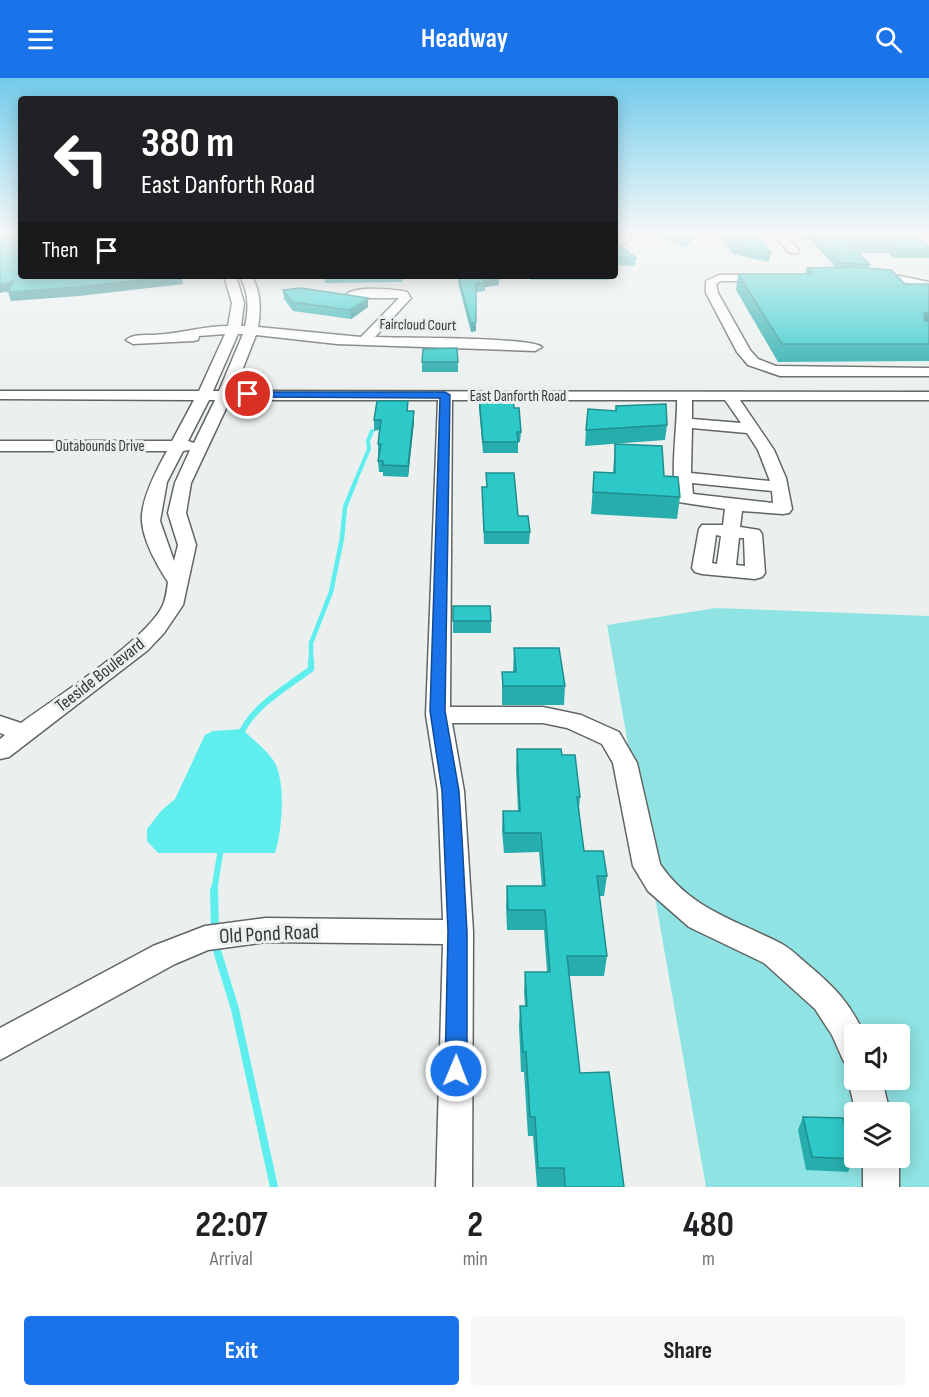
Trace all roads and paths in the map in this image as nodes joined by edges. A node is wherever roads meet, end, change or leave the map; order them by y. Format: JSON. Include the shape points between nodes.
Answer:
{"nodes":[{"id":1,"x":233,"y":285,"type":"edge"},
{"id":2,"x":250,"y":285,"type":"edge"},
{"id":3,"x":710,"y":285,"type":"edge"},
{"id":4,"x":353,"y":294,"type":"edge"},
{"id":5,"x":232,"y":334,"type":"junction"},
{"id":6,"x":250,"y":334,"type":"junction"},
{"id":7,"x":133,"y":340,"type":"dead end"},
{"id":8,"x":365,"y":341,"type":"junction"},
{"id":9,"x":535,"y":347,"type":"dead end"},
{"id":10,"x":771,"y":369,"type":"junction"},
{"id":11,"x":929,"y":372,"type":"edge"},
{"id":12,"x":202,"y":394,"type":"junction"},
{"id":13,"x":225,"y":394,"type":"junction"},
{"id":14,"x":0,"y":395,"type":"edge"},
{"id":15,"x":445,"y":395,"type":"junction"},
{"id":16,"x":684,"y":396,"type":"junction"},
{"id":17,"x":730,"y":396,"type":"junction"},
{"id":18,"x":781,"y":396,"type":"junction"},
{"id":19,"x":929,"y":396,"type":"edge"},
{"id":20,"x":686,"y":423,"type":"junction"},
{"id":21,"x":752,"y":429,"type":"junction"},
{"id":22,"x":0,"y":446,"type":"edge"},
{"id":23,"x":175,"y":446,"type":"junction"},
{"id":24,"x":201,"y":446,"type":"junction"},
{"id":25,"x":682,"y":477,"type":"junction"},
{"id":26,"x":779,"y":487,"type":"junction"},
{"id":27,"x":734,"y":505,"type":"junction"},
{"id":28,"x":731,"y":532,"type":"junction"},
{"id":29,"x":726,"y":571,"type":"junction"},
{"id":30,"x":178,"y":582,"type":"junction"},
{"id":31,"x":438,"y":715,"type":"junction"},
{"id":32,"x":0,"y":724,"type":"edge"},
{"id":33,"x":23,"y":733,"type":"junction"},
{"id":34,"x":0,"y":751,"type":"edge"},
{"id":35,"x":458,"y":932,"type":"junction"},
{"id":36,"x":844,"y":1026,"type":"edge"},
{"id":37,"x":0,"y":1045,"type":"edge"},
{"id":38,"x":881,"y":1168,"type":"edge"},
{"id":39,"x":454,"y":1187,"type":"edge"},
{"id":40,"x":881,"y":1187,"type":"edge"}],
"edges":[{"from":1,"to":5,"type":"street","via":[[238,303]]},
{"from":2,"to":6,"type":"street","name":"Teeside Boulevard","via":[[254,315]]},
{"from":3,"to":10,"type":"street","via":[[744,352],[753,362]]},
{"from":4,"to":8,"type":"street","via":[[394,293],[405,298]]},
{"from":5,"to":6,"type":"street","name":"Faircloud Court"},
{"from":5,"to":7,"type":"street","name":"Faircloud Court"},
{"from":5,"to":12,"type":"street"},
{"from":6,"to":8,"type":"street","name":"Faircloud Court"},
{"from":6,"to":13,"type":"street","name":"Teeside Boulevard"},
{"from":8,"to":9,"type":"street","name":"Faircloud Court"},
{"from":10,"to":11,"type":"street"},
{"from":10,"to":18,"type":"street","via":[[772,385]]},
{"from":12,"to":13,"type":"street","name":"East Danforth Road"},
{"from":12,"to":14,"type":"street","name":"East Danforth Road"},
{"from":12,"to":23,"type":"street"},
{"from":13,"to":15,"type":"street","name":"East Danforth Road"},
{"from":13,"to":24,"type":"street","name":"Teeside Boulevard"},
{"from":15,"to":16,"type":"street","name":"East Danforth Road"},
{"from":15,"to":31,"type":"street"},
{"from":16,"to":17,"type":"street","name":"East Danforth Road"},
{"from":16,"to":20,"type":"street"},
{"from":17,"to":18,"type":"street","name":"East Danforth Road"},
{"from":17,"to":21,"type":"street"},
{"from":18,"to":19,"type":"street","name":"East Danforth Road"},
{"from":20,"to":21,"type":"street"},
{"from":20,"to":25,"type":"street"},
{"from":21,"to":26,"type":"street","via":[[766,450]]},
{"from":22,"to":23,"type":"street","name":"Outabounds Drive"},
{"from":23,"to":24,"type":"street","name":"Outabounds Drive"},
{"from":23,"to":30,"type":"street","via":[[159,482],[152,521],[164,561]]},
{"from":24,"to":30,"type":"street","name":"Teeside Boulevard","via":[[183,483],[177,513],[187,545]]},
{"from":25,"to":26,"type":"street"},
{"from":25,"to":27,"type":"street","via":[[685,498]]},
{"from":26,"to":27,"type":"street","via":[[783,509]]},
{"from":27,"to":28,"type":"street"},
{"from":28,"to":29,"type":"street"},
{"from":28,"to":29,"type":"street","via":[[708,529],[702,568]]},
{"from":28,"to":29,"type":"street","via":[[753,534],[755,573]]},
{"from":30,"to":33,"type":"street","name":"Teeside Boulevard","via":[[173,605],[158,628]]},
{"from":31,"to":35,"type":"street","via":[[451,791]]},
{"from":31,"to":36,"type":"street","via":[[543,715],[573,721],[612,738],[625,763],[647,866],[658,883],[699,919],[774,954],[826,999]]},
{"from":32,"to":33,"type":"street"},
{"from":33,"to":34,"type":"street","name":"Teeside Boulevard"},
{"from":35,"to":37,"type":"street","name":"Old Pond Road","via":[[266,930],[205,938],[164,955]]},
{"from":35,"to":39,"type":"street"},
{"from":38,"to":40,"type":"street"}]}
